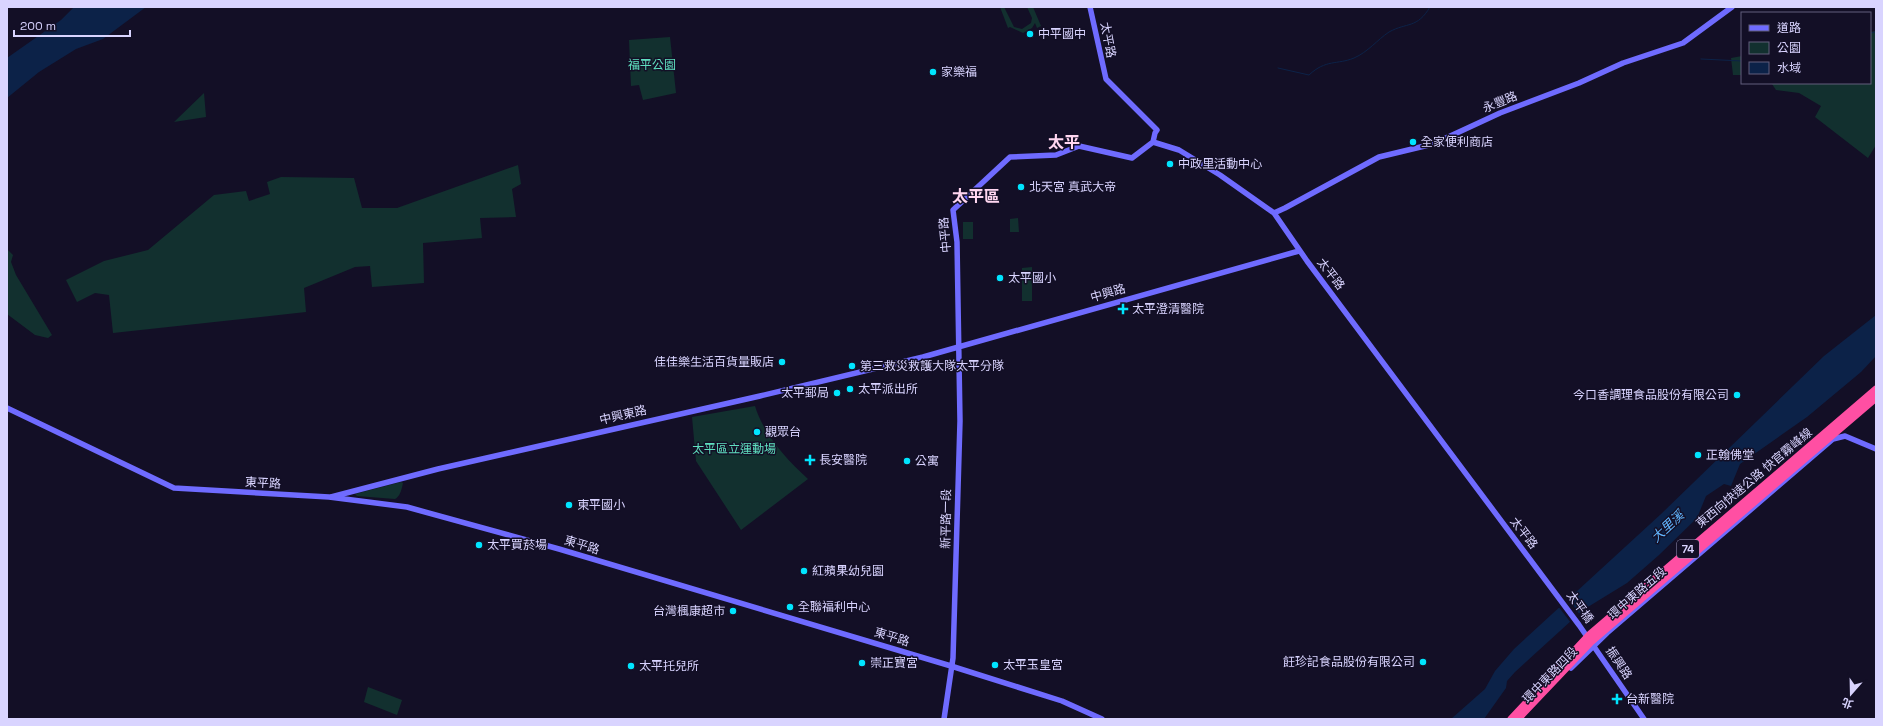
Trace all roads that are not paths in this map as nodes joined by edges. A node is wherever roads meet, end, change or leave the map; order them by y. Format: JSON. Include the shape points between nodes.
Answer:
{"nodes":[{"id":1,"x":1090,"y":7,"type":"edge"},
{"id":2,"x":1732,"y":7,"type":"edge"},
{"id":3,"x":1153,"y":142,"type":"junction"},
{"id":4,"x":1274,"y":213,"type":"junction"},
{"id":5,"x":1300,"y":250,"type":"junction"},
{"id":6,"x":959,"y":318,"type":"joint"},
{"id":7,"x":960,"y":347,"type":"junction"},
{"id":8,"x":923,"y":357,"type":"joint"},
{"id":9,"x":1876,"y":389,"type":"edge"},
{"id":10,"x":1876,"y":398,"type":"edge"},
{"id":11,"x":7,"y":408,"type":"edge"},
{"id":12,"x":1866,"y":444,"type":"junction"},
{"id":13,"x":1876,"y":444,"type":"edge"},
{"id":14,"x":1876,"y":449,"type":"edge"},
{"id":15,"x":329,"y":497,"type":"junction"},
{"id":16,"x":1552,"y":588,"type":"joint"},
{"id":17,"x":1590,"y":640,"type":"joint"},
{"id":18,"x":1594,"y":646,"type":"junction"},
{"id":19,"x":951,"y":666,"type":"junction"},
{"id":20,"x":944,"y":719,"type":"edge"},
{"id":21,"x":1102,"y":719,"type":"edge"},
{"id":22,"x":1511,"y":719,"type":"edge"},
{"id":23,"x":1518,"y":719,"type":"edge"},
{"id":24,"x":1522,"y":719,"type":"edge"},
{"id":25,"x":1644,"y":719,"type":"edge"}],
"edges":[{"from":1,"to":3,"type":"street","name":"太平路","via":[[1106,80],[1158,130]]},
{"from":2,"to":4,"type":"street","name":"永豐路","via":[[1683,43],[1622,63],[1580,83],[1500,113],[1433,144],[1378,157]]},
{"from":3,"to":4,"type":"street","name":"太平路","via":[[1179,150]]},
{"from":3,"to":6,"type":"street","name":"中平路","via":[[1132,158],[1079,146],[1056,155],[1010,157],[953,210],[957,242]]},
{"from":4,"to":5,"type":"street","name":"太平路"},
{"from":5,"to":7,"type":"street","name":"中興路"},
{"from":5,"to":16,"type":"street","name":"太平路"},
{"from":6,"to":7,"type":"street","name":"新平路一段"},
{"from":7,"to":8,"type":"street","name":"中興路"},
{"from":7,"to":19,"type":"street","name":"新平路一段"},
{"from":8,"to":15,"type":"street","name":"中興東路","via":[[438,469]]},
{"from":9,"to":22,"type":"highway","name":"東西向快速公路 快官霧峰線","number":"74","bridge":true,"via":[[1589,634]]},
{"from":10,"to":23,"type":"highway","name":"東西向快速公路 快官霧峰線","number":"74","bridge":true,"via":[[1591,642]]},
{"from":11,"to":15,"type":"street","name":"東平路","via":[[174,488]]},
{"from":12,"to":13,"type":"street"},
{"from":12,"to":14,"type":"street","name":"環中東路五段"},
{"from":12,"to":18,"type":"street","name":"環中東路五段","via":[[1845,436],[1833,439]]},
{"from":15,"to":19,"type":"street","name":"東平路","via":[[407,507],[452,519]]},
{"from":16,"to":17,"type":"street","name":"太平橋"},
{"from":17,"to":18,"type":"street","name":"振興路"},
{"from":18,"to":24,"type":"street","name":"環中東路四段"},
{"from":18,"to":25,"type":"street","name":"振興路"},
{"from":19,"to":20,"type":"street","name":"新平路一段"},
{"from":19,"to":21,"type":"street","name":"東平路","via":[[1062,701]]}]}
